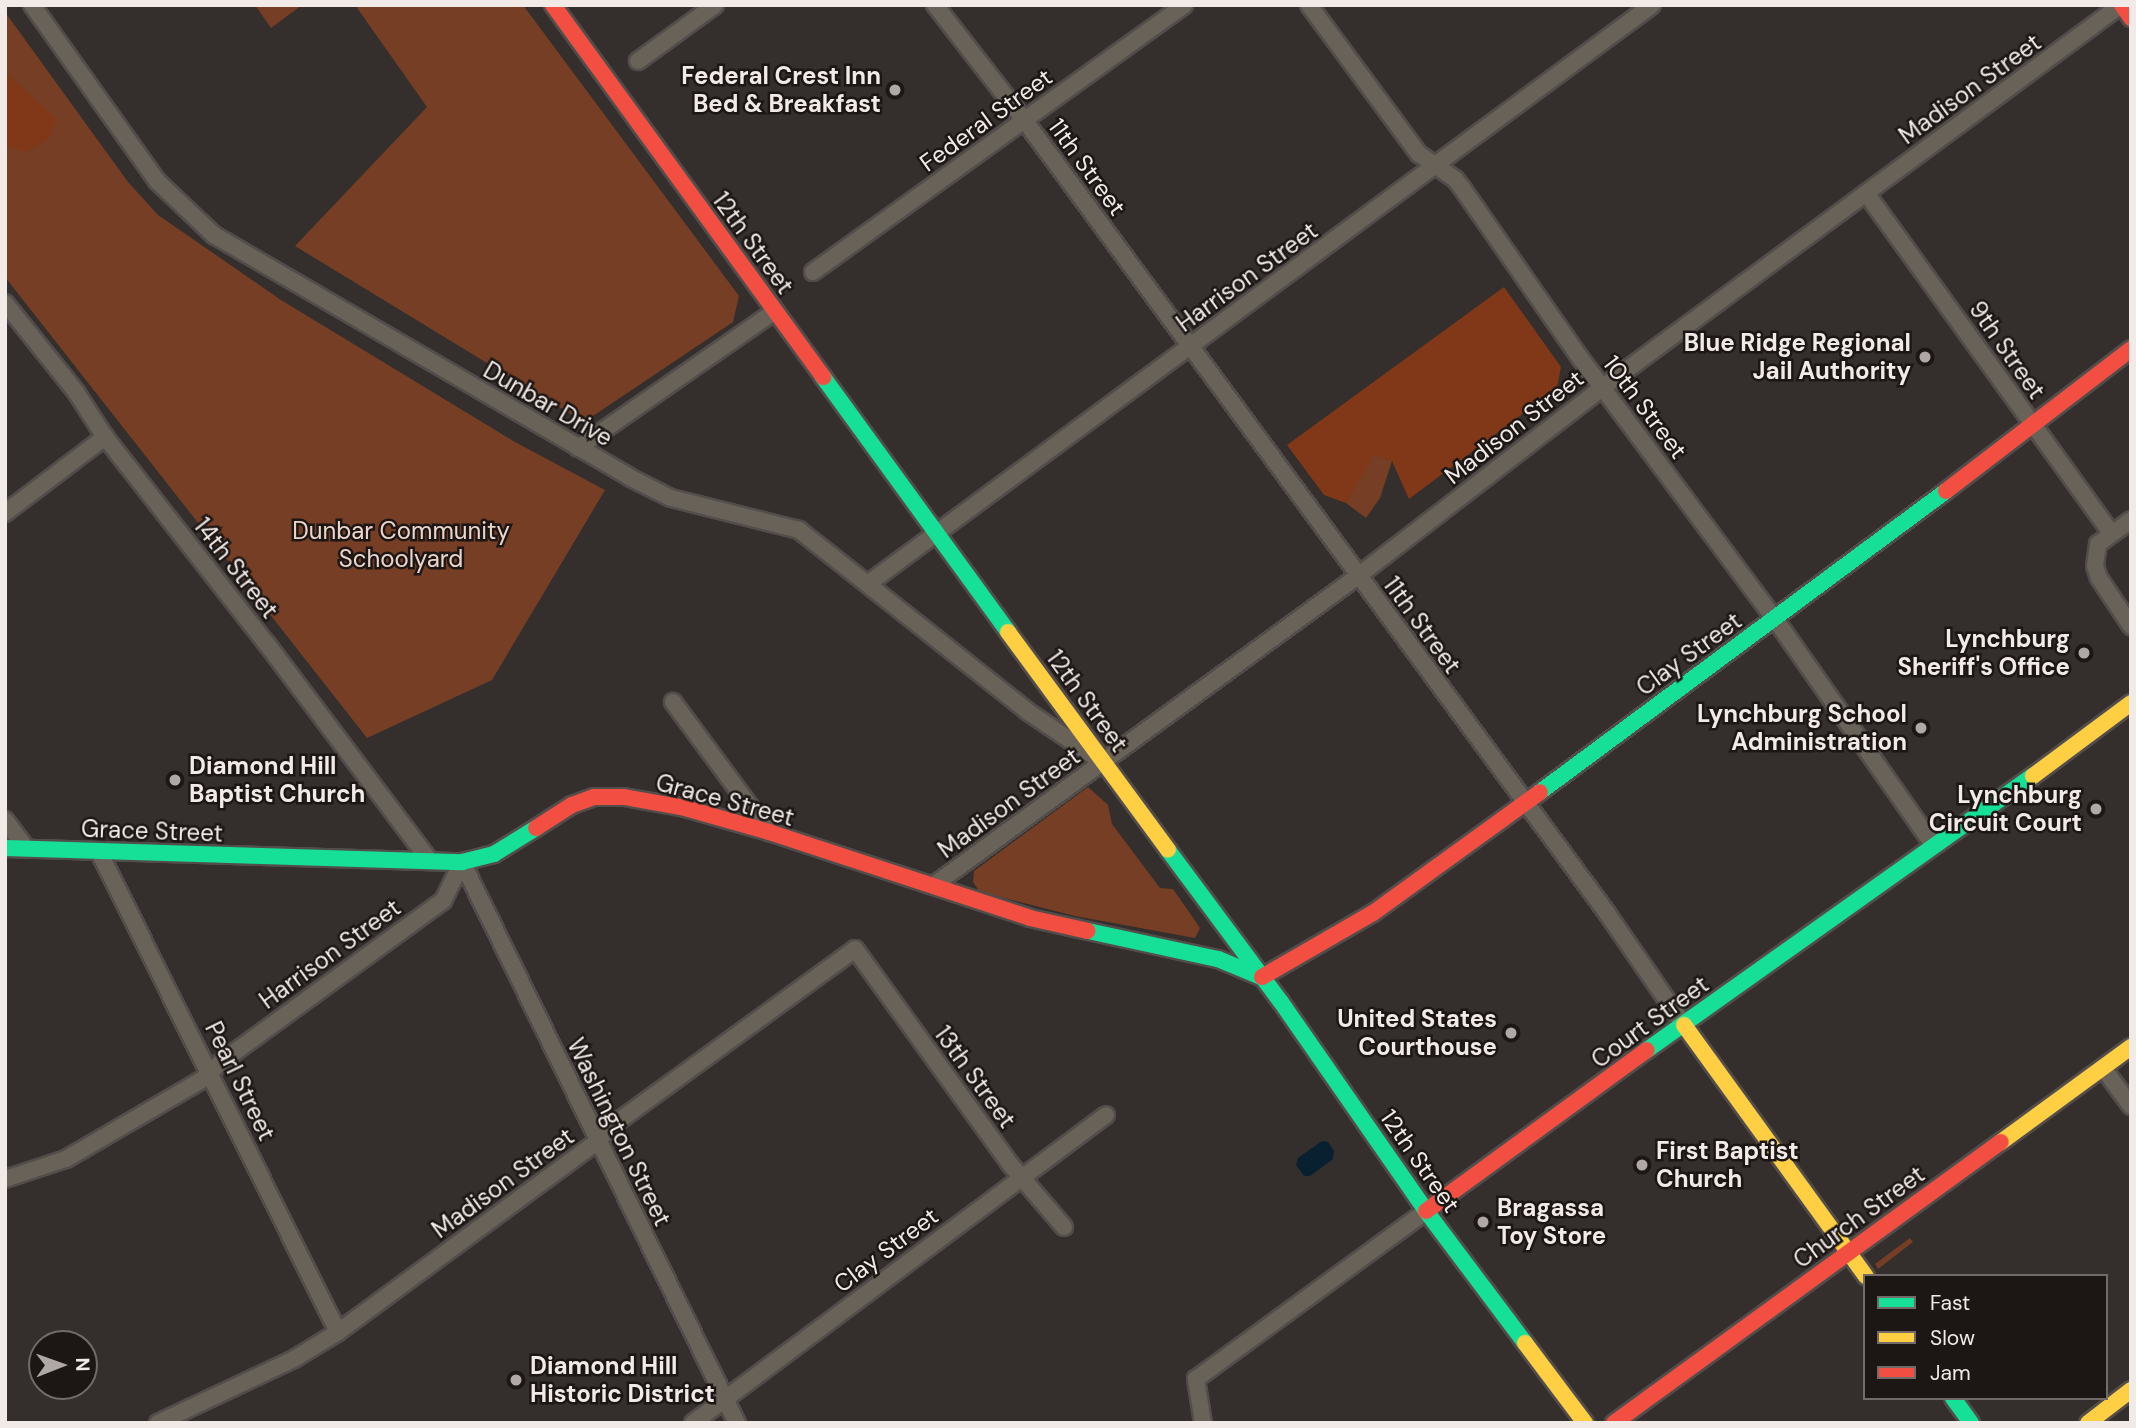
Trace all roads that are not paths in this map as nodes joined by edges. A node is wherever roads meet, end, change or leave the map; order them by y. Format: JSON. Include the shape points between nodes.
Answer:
{"nodes":[{"id":1,"x":32,"y":5,"type":"edge"},
{"id":2,"x":553,"y":5,"type":"edge"},
{"id":3,"x":715,"y":5,"type":"edge"},
{"id":4,"x":935,"y":5,"type":"edge"},
{"id":5,"x":1184,"y":5,"type":"edge"},
{"id":6,"x":1310,"y":5,"type":"edge"},
{"id":7,"x":1652,"y":5,"type":"edge"},
{"id":8,"x":2122,"y":5,"type":"edge"},
{"id":9,"x":2131,"y":18,"type":"edge"},
{"id":10,"x":638,"y":61,"type":"dead end"},
{"id":11,"x":1025,"y":121,"type":"junction"},
{"id":12,"x":1437,"y":165,"type":"junction"},
{"id":13,"x":1866,"y":193,"type":"junction"},
{"id":14,"x":813,"y":272,"type":"dead end"},
{"id":15,"x":5,"y":303,"type":"edge"},
{"id":16,"x":775,"y":311,"type":"junction"},
{"id":17,"x":1190,"y":347,"type":"junction"},
{"id":18,"x":2131,"y":349,"type":"edge"},
{"id":19,"x":1602,"y":388,"type":"junction"},
{"id":20,"x":2031,"y":423,"type":"junction"},
{"id":21,"x":104,"y":438,"type":"junction"},
{"id":22,"x":578,"y":449,"type":"junction"},
{"id":23,"x":5,"y":513,"type":"edge"},
{"id":24,"x":2131,"y":520,"type":"edge"},
{"id":25,"x":2111,"y":533,"type":"junction"},
{"id":26,"x":939,"y":534,"type":"junction"},
{"id":27,"x":1358,"y":576,"type":"junction"},
{"id":28,"x":869,"y":583,"type":"junction"},
{"id":29,"x":1775,"y":619,"type":"junction"},
{"id":30,"x":2131,"y":626,"type":"edge"},
{"id":31,"x":673,"y":702,"type":"dead end"},
{"id":32,"x":2131,"y":703,"type":"edge"},
{"id":33,"x":1103,"y":763,"type":"junction"},
{"id":34,"x":1525,"y":802,"type":"junction"},
{"id":35,"x":5,"y":820,"type":"edge"},
{"id":36,"x":769,"y":832,"type":"junction"},
{"id":37,"x":1934,"y":846,"type":"junction"},
{"id":38,"x":5,"y":848,"type":"edge"},
{"id":39,"x":27,"y":849,"type":"junction"},
{"id":40,"x":99,"y":852,"type":"junction"},
{"id":41,"x":430,"y":861,"type":"junction"},
{"id":42,"x":462,"y":862,"type":"junction"},
{"id":43,"x":934,"y":885,"type":"junction"},
{"id":44,"x":855,"y":949,"type":"joint"},
{"id":45,"x":1262,"y":977,"type":"junction"},
{"id":46,"x":1684,"y":1025,"type":"junction"},
{"id":47,"x":2131,"y":1047,"type":"edge"},
{"id":48,"x":2103,"y":1068,"type":"junction"},
{"id":49,"x":211,"y":1072,"type":"junction"},
{"id":50,"x":2131,"y":1106,"type":"edge"},
{"id":51,"x":1106,"y":1115,"type":"dead end"},
{"id":52,"x":598,"y":1142,"type":"junction"},
{"id":53,"x":1023,"y":1176,"type":"junction"},
{"id":54,"x":5,"y":1179,"type":"edge"},
{"id":55,"x":1426,"y":1211,"type":"junction"},
{"id":56,"x":1064,"y":1227,"type":"dead end"},
{"id":57,"x":1849,"y":1253,"type":"junction"},
{"id":58,"x":1865,"y":1274,"type":"edge"},
{"id":59,"x":338,"y":1332,"type":"junction"},
{"id":60,"x":2131,"y":1390,"type":"edge"},
{"id":61,"x":725,"y":1400,"type":"junction"},
{"id":62,"x":1954,"y":1400,"type":"edge"},
{"id":63,"x":159,"y":1423,"type":"edge"},
{"id":64,"x":693,"y":1423,"type":"edge"},
{"id":65,"x":737,"y":1423,"type":"edge"},
{"id":66,"x":1203,"y":1423,"type":"edge"},
{"id":67,"x":1585,"y":1423,"type":"edge"},
{"id":68,"x":1614,"y":1423,"type":"edge"},
{"id":69,"x":1971,"y":1423,"type":"edge"},
{"id":70,"x":2088,"y":1423,"type":"edge"}],
"edges":[{"from":1,"to":22,"type":"street","name":"Dunbar Drive","via":[[157,181],[214,235]]},
{"from":2,"to":16,"type":"main road","name":"12th Street"},
{"from":3,"to":10,"type":"street"},
{"from":4,"to":11,"type":"street","name":"11th Street"},
{"from":5,"to":11,"type":"street","name":"Federal Street"},
{"from":6,"to":12,"type":"street","name":"10th Street","via":[[1419,154]]},
{"from":7,"to":12,"type":"street","name":"Harrison Street"},
{"from":8,"to":9,"type":"main road"},
{"from":8,"to":13,"type":"street","name":"Madison Street"},
{"from":11,"to":14,"type":"street","name":"Federal Street"},
{"from":11,"to":17,"type":"street","name":"11th Street"},
{"from":12,"to":17,"type":"street","name":"Harrison Street"},
{"from":12,"to":19,"type":"street","name":"10th Street","via":[[1462,188]]},
{"from":13,"to":19,"type":"street","name":"Madison Street"},
{"from":13,"to":20,"type":"street","name":"9th Street"},
{"from":15,"to":21,"type":"street","name":"14th Street","via":[[76,391]]},
{"from":16,"to":22,"type":"street"},
{"from":16,"to":26,"type":"main road","name":"12th Street"},
{"from":17,"to":26,"type":"street","name":"Harrison Street"},
{"from":17,"to":27,"type":"street","name":"11th Street"},
{"from":18,"to":20,"type":"main road","name":"Clay Street"},
{"from":19,"to":27,"type":"street","name":"Madison Street"},
{"from":19,"to":29,"type":"street","name":"10th Street"},
{"from":20,"to":25,"type":"street","name":"9th Street"},
{"from":20,"to":29,"type":"main road","name":"Clay Street"},
{"from":21,"to":23,"type":"street"},
{"from":21,"to":41,"type":"street","name":"14th Street"},
{"from":22,"to":28,"type":"street","name":"Dunbar Drive","via":[[671,498],[799,530]]},
{"from":24,"to":25,"type":"street"},
{"from":25,"to":30,"type":"street","via":[[2098,544],[2095,566]]},
{"from":26,"to":28,"type":"street","name":"Harrison Street"},
{"from":26,"to":33,"type":"main road","name":"12th Street"},
{"from":27,"to":33,"type":"street","name":"Madison Street"},
{"from":27,"to":34,"type":"street","name":"11th Street"},
{"from":28,"to":33,"type":"street","name":"Dunbar Drive","via":[[1027,711]]},
{"from":29,"to":34,"type":"main road","name":"Clay Street"},
{"from":29,"to":37,"type":"street","name":"10th Street"},
{"from":31,"to":36,"type":"street"},
{"from":32,"to":37,"type":"main road","name":"Court Street"},
{"from":33,"to":43,"type":"street","name":"Madison Street"},
{"from":33,"to":45,"type":"main road","name":"12th Street"},
{"from":34,"to":45,"type":"main road","name":"Clay Street","via":[[1373,914]]},
{"from":34,"to":46,"type":"street","name":"11th Street"},
{"from":35,"to":39,"type":"street"},
{"from":36,"to":42,"type":"main road","name":"Grace Street","via":[[685,808],[624,797],[594,797],[559,812],[494,853]]},
{"from":36,"to":43,"type":"main road","name":"Grace Street"},
{"from":37,"to":46,"type":"main road","name":"Court Street"},
{"from":38,"to":39,"type":"main road","name":"Grace Street"},
{"from":39,"to":40,"type":"main road","name":"Grace Street"},
{"from":40,"to":41,"type":"main road","name":"Grace Street"},
{"from":40,"to":49,"type":"street","name":"Pearl Street"},
{"from":41,"to":42,"type":"main road","name":"Grace Street"},
{"from":42,"to":49,"type":"street","name":"Harrison Street","via":[[443,901]]},
{"from":42,"to":52,"type":"street","name":"Washington Street"},
{"from":43,"to":45,"type":"main road","name":"Grace Street","via":[[1030,918],[1218,959]]},
{"from":44,"to":52,"type":"street","name":"Madison Street","via":[[609,1128]]},
{"from":44,"to":53,"type":"street","name":"13th Street"},
{"from":45,"to":55,"type":"main road","name":"12th Street"},
{"from":46,"to":55,"type":"main road","name":"Court Street"},
{"from":46,"to":57,"type":"main road","name":"11th Street"},
{"from":47,"to":48,"type":"main road","name":"Church Street"},
{"from":48,"to":50,"type":"street"},
{"from":48,"to":57,"type":"main road","name":"Church Street"},
{"from":49,"to":54,"type":"street","name":"Harrison Street","via":[[66,1159]]},
{"from":49,"to":59,"type":"street","name":"Pearl Street"},
{"from":51,"to":53,"type":"street","name":"Clay Street"},
{"from":52,"to":59,"type":"street","name":"Madison Street"},
{"from":52,"to":61,"type":"street","name":"Washington Street"},
{"from":53,"to":56,"type":"street","name":"13th Street"},
{"from":53,"to":61,"type":"street","name":"Clay Street"},
{"from":55,"to":66,"type":"street","name":"Court Street","via":[[1196,1379]]},
{"from":55,"to":67,"type":"main road","name":"12th Street"},
{"from":57,"to":58,"type":"main road","name":"11th Street"},
{"from":57,"to":68,"type":"main road","name":"Church Street"},
{"from":59,"to":63,"type":"street","name":"Madison Street","via":[[294,1359]]},
{"from":60,"to":70,"type":"main road"},
{"from":61,"to":64,"type":"street","name":"Clay Street"},
{"from":61,"to":65,"type":"street","name":"Washington Street"},
{"from":62,"to":69,"type":"main road"}]}
